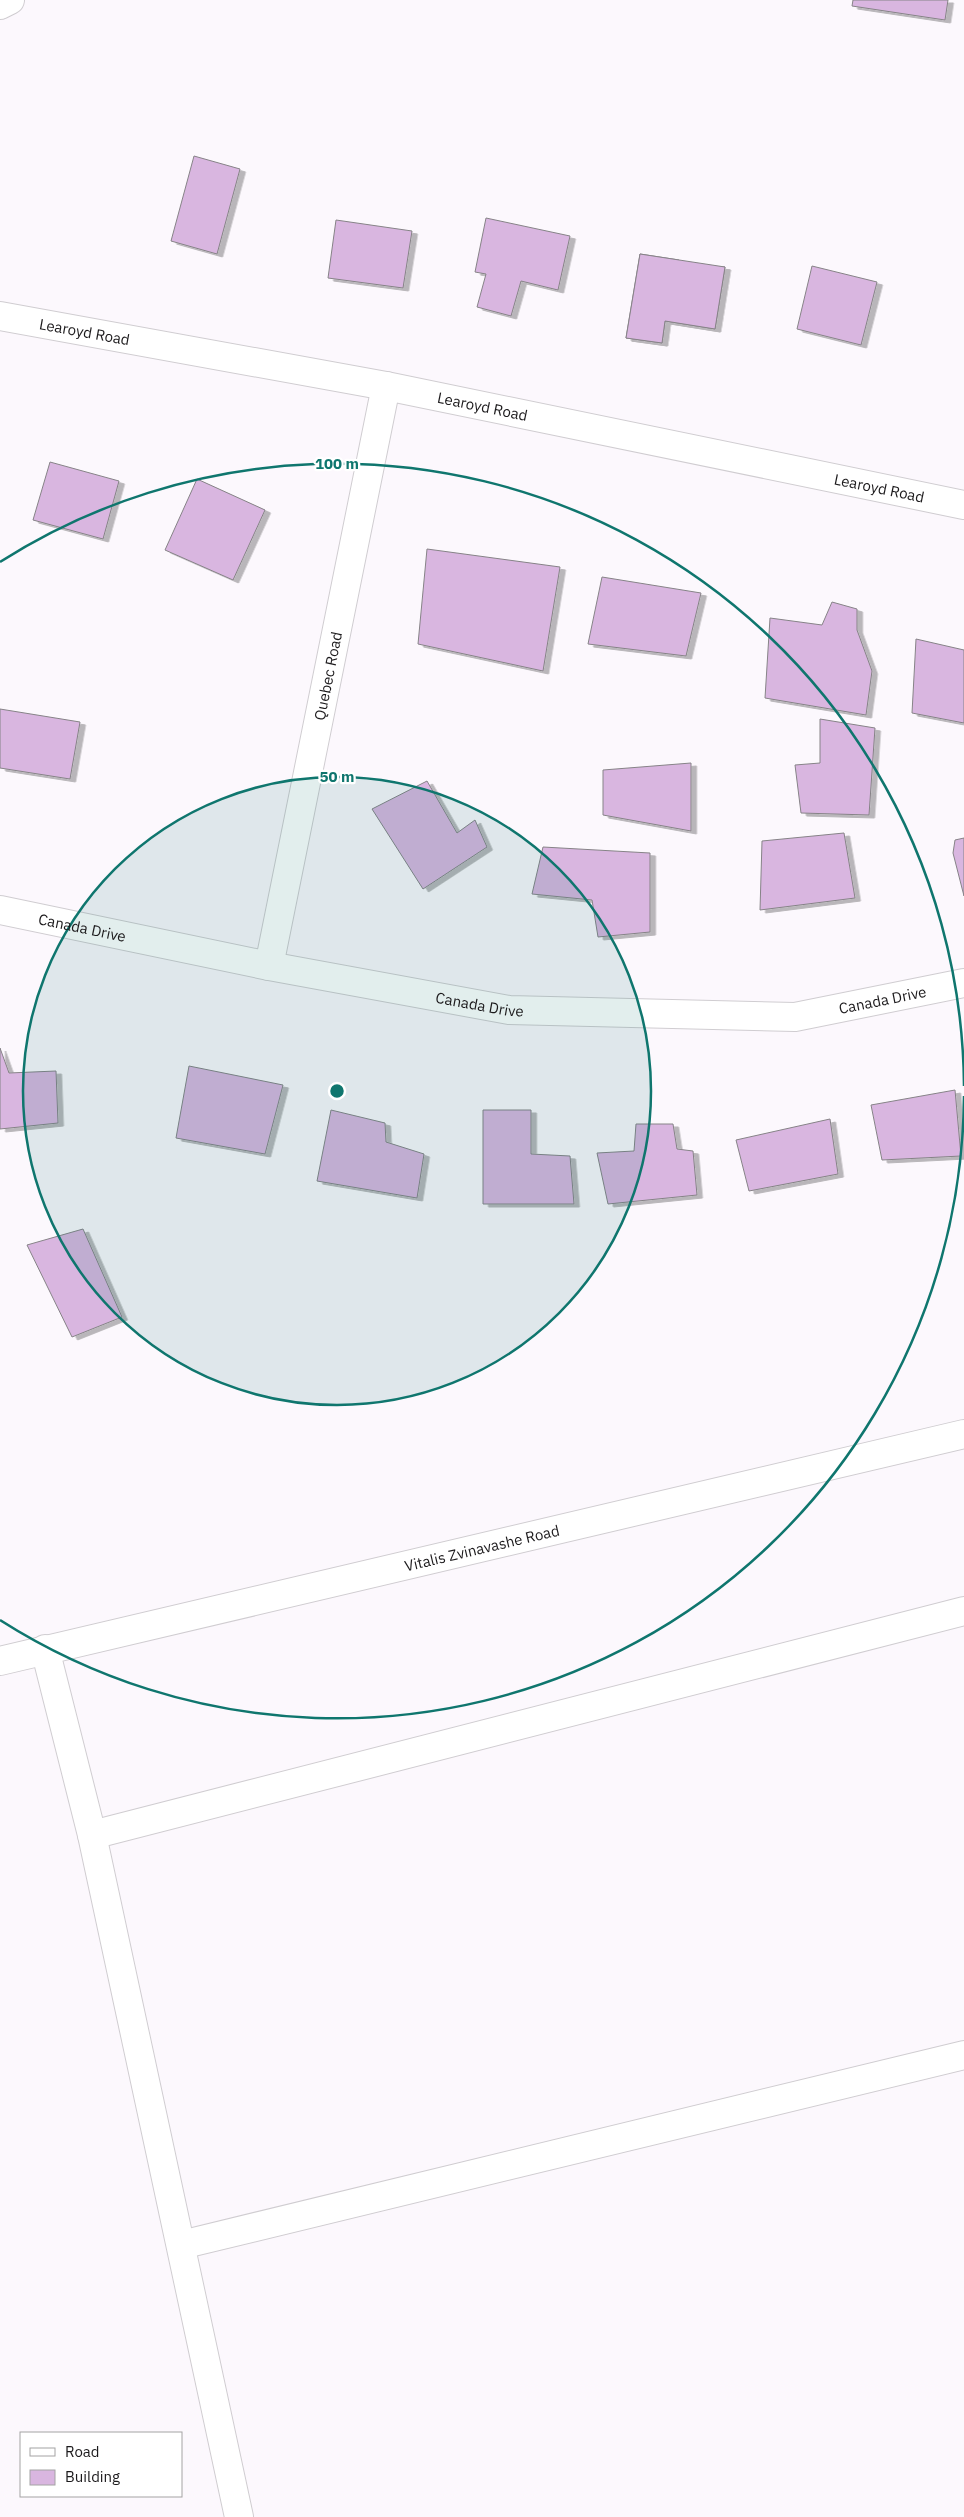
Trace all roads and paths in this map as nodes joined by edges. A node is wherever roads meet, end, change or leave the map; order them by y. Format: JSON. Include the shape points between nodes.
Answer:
{"nodes":[{"id":1,"x":10,"y":0,"type":"edge"},
{"id":2,"x":0,"y":5,"type":"edge"},
{"id":3,"x":0,"y":316,"type":"edge"},
{"id":4,"x":386,"y":386,"type":"junction"},
{"id":5,"x":964,"y":505,"type":"edge"},
{"id":6,"x":0,"y":910,"type":"edge"},
{"id":7,"x":269,"y":966,"type":"junction"},
{"id":8,"x":964,"y":983,"type":"edge"},
{"id":9,"x":964,"y":1434,"type":"edge"},
{"id":10,"x":964,"y":1611,"type":"edge"},
{"id":11,"x":44,"y":1649,"type":"junction"},
{"id":12,"x":0,"y":1660,"type":"edge"},
{"id":13,"x":92,"y":1835,"type":"junction"},
{"id":14,"x":964,"y":2055,"type":"edge"},
{"id":15,"x":182,"y":2245,"type":"junction"},
{"id":16,"x":239,"y":2517,"type":"edge"}],
"edges":[{"from":1,"to":2,"type":"street"},
{"from":3,"to":4,"type":"street","name":"Learoyd Road"},
{"from":4,"to":5,"type":"street","name":"Learoyd Road"},
{"from":4,"to":7,"type":"street","name":"Quebec Road"},
{"from":6,"to":7,"type":"street","name":"Canada Drive"},
{"from":7,"to":8,"type":"street","name":"Canada Drive","via":[[509,1010],[538,1011],[795,1017]]},
{"from":9,"to":11,"type":"street","name":"Vitalis Zvinavashe Road"},
{"from":10,"to":13,"type":"street"},
{"from":11,"to":12,"type":"street","name":"Vitalis Zvinavashe Road"},
{"from":11,"to":13,"type":"street"},
{"from":13,"to":15,"type":"street"},
{"from":14,"to":15,"type":"street"},
{"from":15,"to":16,"type":"street"}]}
